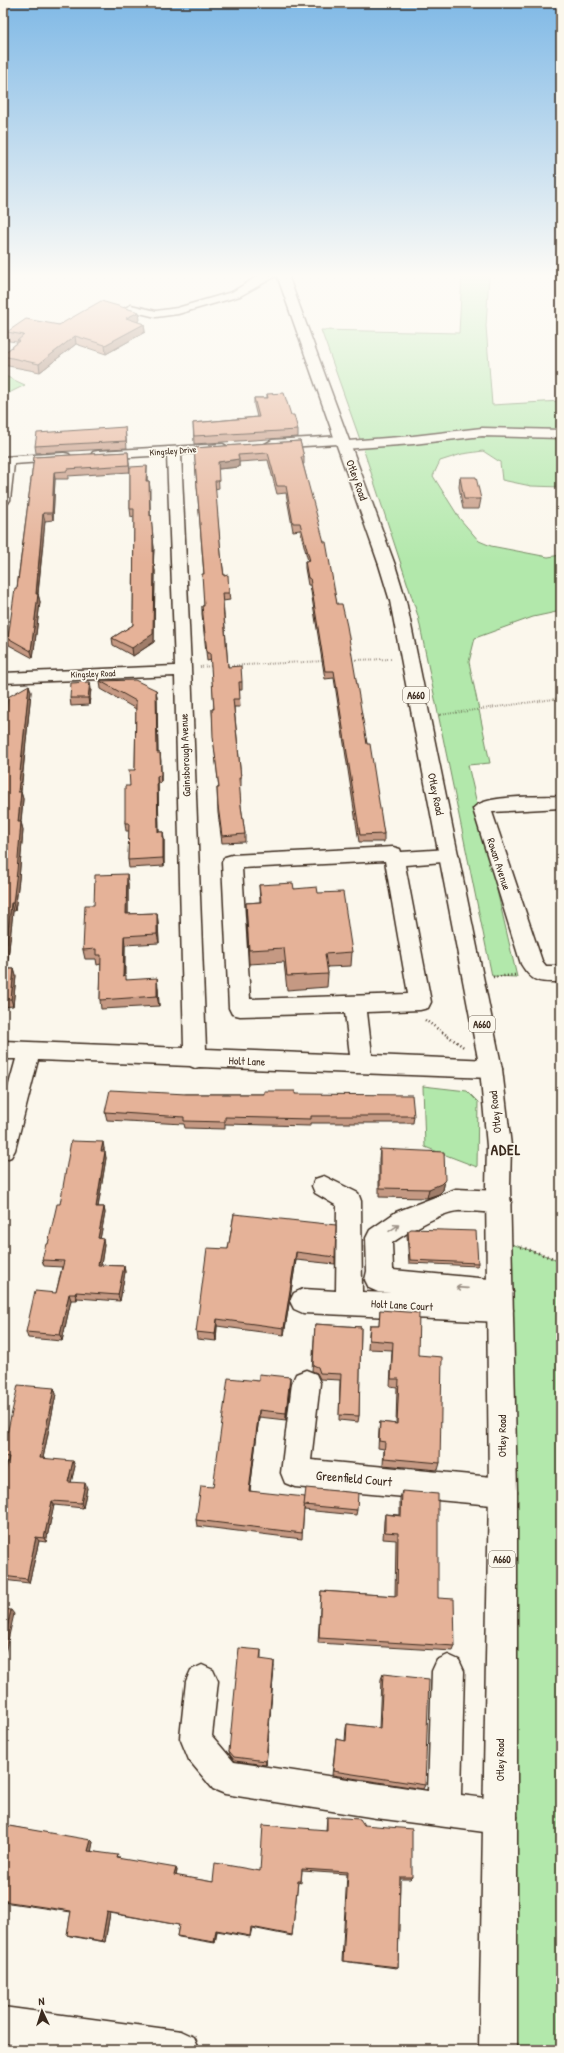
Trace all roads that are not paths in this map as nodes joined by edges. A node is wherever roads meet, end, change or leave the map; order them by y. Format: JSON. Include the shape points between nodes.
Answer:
{"nodes":[{"id":1,"x":317,"y":371,"type":"edge"},
{"id":2,"x":561,"y":434,"type":"edge"},
{"id":3,"x":343,"y":442,"type":"junction"},
{"id":4,"x":258,"y":445,"type":"edge"},
{"id":5,"x":235,"y":447,"type":"edge"},
{"id":6,"x":174,"y":451,"type":"junction"},
{"id":7,"x":5,"y":461,"type":"edge"},
{"id":8,"x":3,"y":500,"type":"edge"},
{"id":9,"x":183,"y":669,"type":"junction"},
{"id":10,"x":3,"y":678,"type":"edge"},
{"id":11,"x":561,"y":802,"type":"edge"},
{"id":12,"x":449,"y":856,"type":"junction"},
{"id":13,"x":394,"y":859,"type":"junction"},
{"id":14,"x":561,"y":974,"type":"edge"},
{"id":15,"x":355,"y":1004,"type":"junction"},
{"id":16,"x":3,"y":1050,"type":"edge"},
{"id":17,"x":29,"y":1052,"type":"junction"},
{"id":18,"x":195,"y":1059,"type":"junction"},
{"id":19,"x":362,"y":1065,"type":"junction"},
{"id":20,"x":491,"y":1069,"type":"junction"},
{"id":21,"x":3,"y":1150,"type":"edge"},
{"id":22,"x":324,"y":1186,"type":"dead end"},
{"id":23,"x":499,"y":1202,"type":"junction"},
{"id":24,"x":304,"y":1301,"type":"dead end"},
{"id":25,"x":500,"y":1301,"type":"junction"},
{"id":26,"x":350,"y":1303,"type":"junction"},
{"id":27,"x":306,"y":1383,"type":"dead end"},
{"id":28,"x":503,"y":1492,"type":"junction"},
{"id":29,"x":448,"y":1671,"type":"dead end"},
{"id":30,"x":202,"y":1680,"type":"dead end"},
{"id":31,"x":444,"y":1810,"type":"junction"},
{"id":32,"x":500,"y":1817,"type":"junction"},
{"id":33,"x":3,"y":2025,"type":"edge"},
{"id":34,"x":181,"y":2050,"type":"edge"},
{"id":35,"x":498,"y":2050,"type":"edge"}],
"edges":[{"from":1,"to":3,"type":"main road","name":"Otley Road","number":"A660"},
{"from":2,"to":3,"type":"main road","via":[[482,432],[413,440]]},
{"from":3,"to":4,"type":"main road"},
{"from":3,"to":12,"type":"main road","name":"Otley Road","number":"A660","via":[[398,601]]},
{"from":5,"to":6,"type":"main road","name":"Kingsley Drive"},
{"from":6,"to":7,"type":"main road","name":"Kingsley Drive"},
{"from":6,"to":9,"type":"main road","name":"Gainsborough Avenue"},
{"from":7,"to":8,"type":"main road"},
{"from":9,"to":10,"type":"main road","name":"Kingsley Road"},
{"from":9,"to":18,"type":"main road","name":"Gainsborough Avenue"},
{"from":11,"to":14,"type":"main road","name":"Rowan Avenue","via":[[482,808],[532,964],[540,974]]},
{"from":12,"to":13,"type":"main road"},
{"from":12,"to":20,"type":"main road","name":"Otley Road","number":"A660"},
{"from":13,"to":15,"type":"main road","via":[[420,1002]]},
{"from":13,"to":15,"type":"main road","via":[[393,854],[232,862],[240,1008]]},
{"from":15,"to":19,"type":"main road"},
{"from":16,"to":17,"type":"main road","name":"Holt Lane"},
{"from":17,"to":18,"type":"main road","name":"Holt Lane"},
{"from":17,"to":21,"type":"main road"},
{"from":18,"to":19,"type":"main road","name":"Holt Lane"},
{"from":19,"to":20,"type":"main road","name":"Holt Lane"},
{"from":20,"to":23,"type":"main road","name":"Otley Road","number":"A660","via":[[499,1146]]},
{"from":22,"to":26,"type":"main road","via":[[349,1201]]},
{"from":23,"to":25,"type":"main road","name":"Otley Road","number":"A660"},
{"from":25,"to":23,"type":"main road","one_way":true,"via":[[378,1280],[379,1238],[405,1220],[456,1200]]},
{"from":24,"to":26,"type":"main road","name":"Holt Lane Court"},
{"from":25,"to":26,"type":"main road","name":"Holt Lane Court"},
{"from":25,"to":28,"type":"main road","name":"Otley Road","number":"A660"},
{"from":27,"to":28,"type":"main road","name":"Greenfield Court","via":[[295,1473]]},
{"from":28,"to":32,"type":"main road","name":"Otley Road","number":"A660"},
{"from":29,"to":31,"type":"main road"},
{"from":30,"to":31,"type":"main road","via":[[196,1738],[225,1777]]},
{"from":31,"to":32,"type":"main road"},
{"from":32,"to":35,"type":"main road","name":"Otley Road","number":"A660"},
{"from":33,"to":34,"type":"main road"}]}
